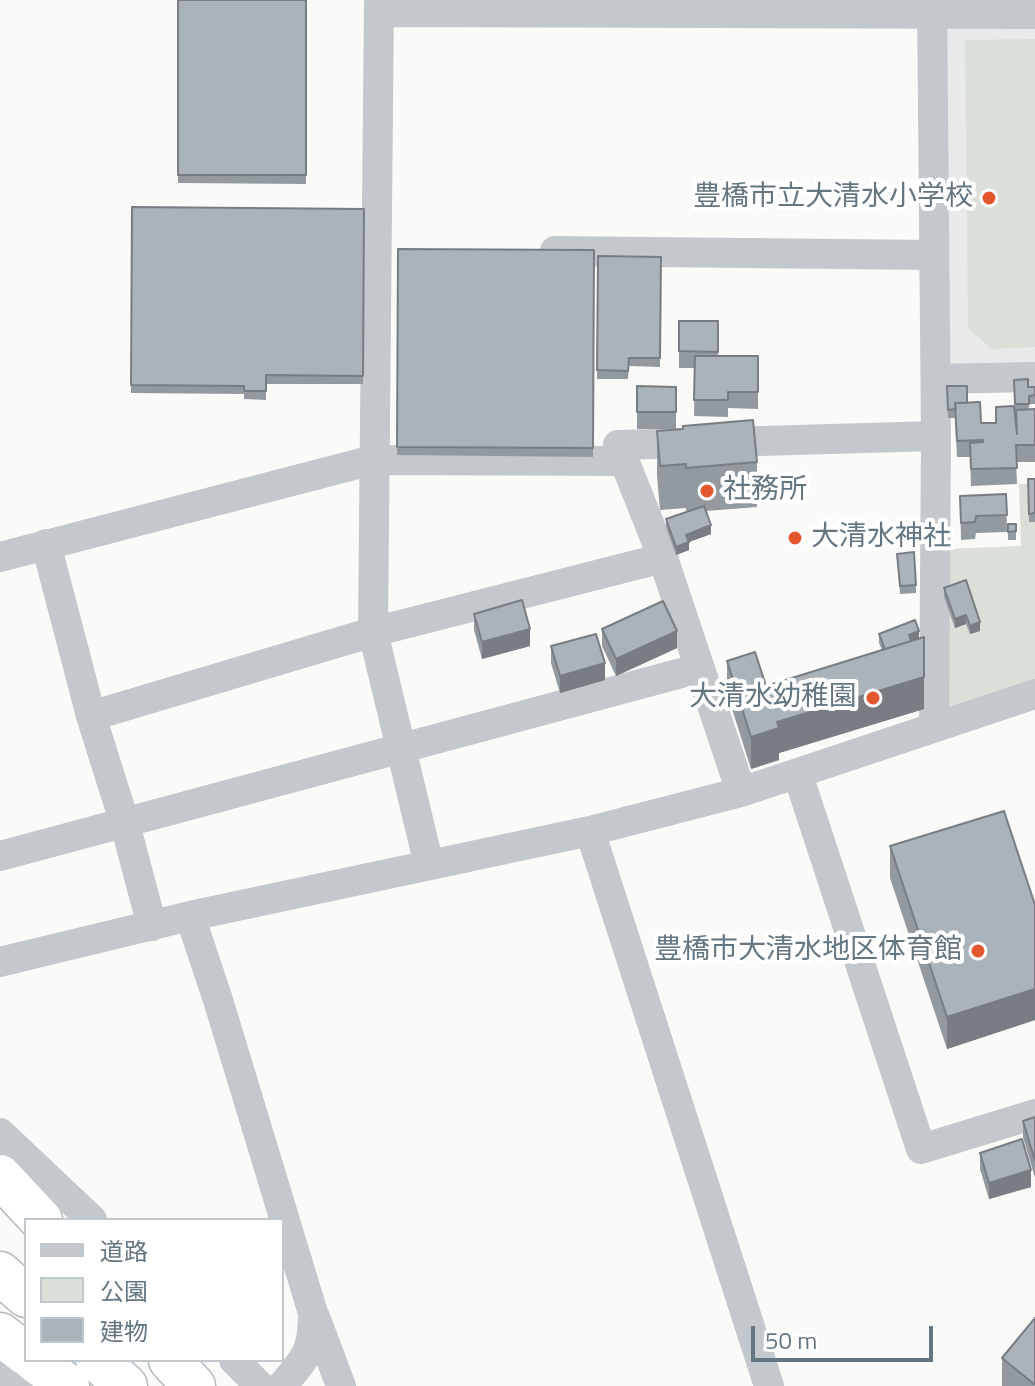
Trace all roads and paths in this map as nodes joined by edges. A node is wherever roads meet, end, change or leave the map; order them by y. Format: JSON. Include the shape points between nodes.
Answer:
{"nodes":[{"id":1,"x":379,"y":6,"type":"edge"},
{"id":2,"x":933,"y":7,"type":"edge"},
{"id":3,"x":1035,"y":14,"type":"edge"},
{"id":4,"x":377,"y":250,"type":"junction"},
{"id":5,"x":409,"y":250,"type":"edge"},
{"id":6,"x":520,"y":251,"type":"edge"},
{"id":7,"x":933,"y":255,"type":"junction"},
{"id":8,"x":1035,"y":377,"type":"edge"},
{"id":9,"x":936,"y":379,"type":"junction"},
{"id":10,"x":936,"y":436,"type":"junction"},
{"id":11,"x":373,"y":460,"type":"junction"},
{"id":12,"x":624,"y":461,"type":"junction"},
{"id":13,"x":46,"y":544,"type":"junction"},
{"id":14,"x":0,"y":557,"type":"edge"},
{"id":15,"x":663,"y":558,"type":"junction"},
{"id":16,"x":373,"y":632,"type":"junction"},
{"id":17,"x":700,"y":668,"type":"junction"},
{"id":18,"x":1035,"y":694,"type":"edge"},
{"id":19,"x":91,"y":716,"type":"junction"},
{"id":20,"x":934,"y":727,"type":"junction"},
{"id":21,"x":400,"y":750,"type":"junction"},
{"id":22,"x":798,"y":775,"type":"junction"},
{"id":23,"x":741,"y":792,"type":"junction"},
{"id":24,"x":125,"y":824,"type":"junction"},
{"id":25,"x":590,"y":831,"type":"junction"},
{"id":26,"x":0,"y":856,"type":"edge"},
{"id":27,"x":429,"y":865,"type":"junction"},
{"id":28,"x":190,"y":916,"type":"junction"},
{"id":29,"x":152,"y":926,"type":"junction"},
{"id":30,"x":0,"y":962,"type":"edge"},
{"id":31,"x":1035,"y":1114,"type":"edge"},
{"id":32,"x":0,"y":1133,"type":"edge"},
{"id":33,"x":0,"y":1176,"type":"edge"},
{"id":34,"x":39,"y":1218,"type":"edge"},
{"id":35,"x":90,"y":1218,"type":"edge"},
{"id":36,"x":0,"y":1273,"type":"edge"},
{"id":37,"x":24,"y":1294,"type":"edge"},
{"id":38,"x":313,"y":1313,"type":"junction"},
{"id":39,"x":0,"y":1334,"type":"edge"},
{"id":40,"x":24,"y":1352,"type":"edge"},
{"id":41,"x":37,"y":1362,"type":"edge"},
{"id":42,"x":99,"y":1362,"type":"edge"},
{"id":43,"x":172,"y":1362,"type":"edge"},
{"id":44,"x":236,"y":1362,"type":"edge"},
{"id":45,"x":0,"y":1374,"type":"edge"},
{"id":46,"x":17,"y":1386,"type":"edge"},
{"id":47,"x":68,"y":1386,"type":"edge"},
{"id":48,"x":126,"y":1386,"type":"edge"},
{"id":49,"x":194,"y":1386,"type":"edge"},
{"id":50,"x":260,"y":1386,"type":"edge"},
{"id":51,"x":282,"y":1386,"type":"edge"},
{"id":52,"x":341,"y":1386,"type":"edge"},
{"id":53,"x":769,"y":1386,"type":"edge"}],
"edges":[{"from":1,"to":2,"type":"street"},
{"from":1,"to":4,"type":"street"},
{"from":2,"to":3,"type":"street"},
{"from":2,"to":7,"type":"street"},
{"from":4,"to":5,"type":"street"},
{"from":4,"to":11,"type":"street"},
{"from":6,"to":7,"type":"street"},
{"from":7,"to":9,"type":"street"},
{"from":8,"to":9,"type":"street"},
{"from":9,"to":10,"type":"street"},
{"from":10,"to":12,"type":"street","via":[[618,445]]},
{"from":10,"to":20,"type":"street"},
{"from":11,"to":12,"type":"street"},
{"from":11,"to":13,"type":"street"},
{"from":11,"to":16,"type":"street"},
{"from":12,"to":15,"type":"street"},
{"from":13,"to":14,"type":"street"},
{"from":13,"to":19,"type":"street"},
{"from":15,"to":16,"type":"street"},
{"from":15,"to":17,"type":"street"},
{"from":16,"to":19,"type":"street"},
{"from":16,"to":21,"type":"street"},
{"from":17,"to":21,"type":"street"},
{"from":17,"to":23,"type":"street"},
{"from":18,"to":20,"type":"street"},
{"from":19,"to":24,"type":"street"},
{"from":20,"to":22,"type":"street","via":[[866,757]]},
{"from":21,"to":24,"type":"street"},
{"from":21,"to":27,"type":"street"},
{"from":22,"to":23,"type":"street"},
{"from":22,"to":31,"type":"street","via":[[921,1149]]},
{"from":23,"to":25,"type":"street"},
{"from":24,"to":26,"type":"street"},
{"from":24,"to":29,"type":"street"},
{"from":25,"to":27,"type":"street"},
{"from":25,"to":53,"type":"street"},
{"from":27,"to":28,"type":"street"},
{"from":28,"to":29,"type":"street"},
{"from":28,"to":38,"type":"street"},
{"from":29,"to":30,"type":"street"},
{"from":32,"to":35,"type":"street"},
{"from":33,"to":34,"type":"highway"},
{"from":36,"to":37,"type":"highway"},
{"from":38,"to":51,"type":"street","via":[[307,1355]]},
{"from":38,"to":52,"type":"street"},
{"from":39,"to":40,"type":"highway"},
{"from":41,"to":47,"type":"highway"},
{"from":42,"to":48,"type":"highway"},
{"from":43,"to":49,"type":"highway"},
{"from":44,"to":50,"type":"street"},
{"from":45,"to":46,"type":"street"}]}
